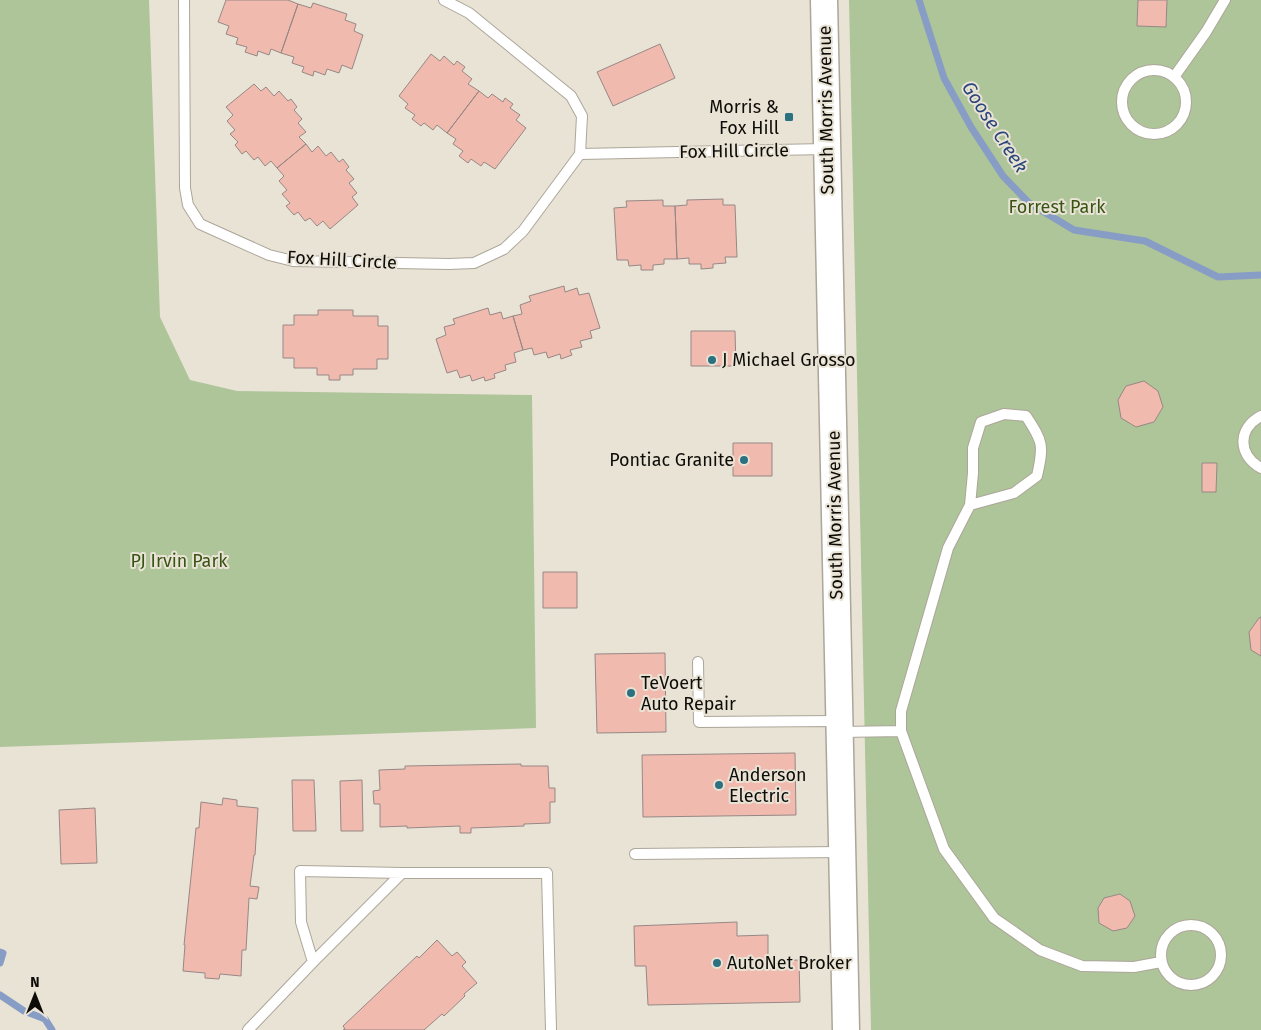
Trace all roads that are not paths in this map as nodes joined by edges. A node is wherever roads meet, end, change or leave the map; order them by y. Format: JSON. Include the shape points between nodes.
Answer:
{"nodes":[{"id":1,"x":184,"y":0,"type":"edge"},
{"id":2,"x":444,"y":0,"type":"edge"},
{"id":3,"x":824,"y":0,"type":"edge"},
{"id":4,"x":1226,"y":0,"type":"edge"},
{"id":5,"x":1174,"y":77,"type":"junction"},
{"id":6,"x":827,"y":149,"type":"junction"},
{"id":7,"x":580,"y":154,"type":"junction"},
{"id":8,"x":1261,"y":416,"type":"edge"},
{"id":9,"x":1261,"y":468,"type":"edge"},
{"id":10,"x":970,"y":506,"type":"junction"},
{"id":11,"x":698,"y":662,"type":"dead end"},
{"id":12,"x":840,"y":726,"type":"junction"},
{"id":13,"x":902,"y":731,"type":"junction"},
{"id":14,"x":842,"y":852,"type":"junction"},
{"id":15,"x":635,"y":854,"type":"dead end"},
{"id":16,"x":402,"y":873,"type":"junction"},
{"id":17,"x":313,"y":962,"type":"junction"},
{"id":18,"x":1161,"y":962,"type":"junction"},
{"id":19,"x":248,"y":1030,"type":"edge"},
{"id":20,"x":551,"y":1030,"type":"edge"},
{"id":21,"x":846,"y":1030,"type":"edge"}],
"edges":[{"from":1,"to":7,"type":"lane","name":"Fox Hill Circle","via":[[185,188],[188,206],[200,224],[269,254],[293,261],[474,263],[504,249],[523,231]]},
{"from":2,"to":7,"type":"lane","via":[[469,13],[571,96],[582,116]]},
{"from":3,"to":6,"type":"main road","name":"South Morris Avenue"},
{"from":4,"to":5,"type":"lane"},
{"from":5,"to":5,"type":"lane","via":[[1153,70],[1132,78],[1125,87],[1122,109],[1133,128],[1157,134],[1172,129],[1179,122],[1184,114],[1185,93]]},
{"from":6,"to":7,"type":"lane","name":"Fox Hill Circle"},
{"from":6,"to":12,"type":"main road","name":"South Morris Avenue"},
{"from":8,"to":9,"type":"lane","via":[[1247,428],[1243,446],[1252,463]]},
{"from":10,"to":10,"type":"lane","via":[[1014,493],[1037,476],[1040,438],[1026,416],[1004,414],[981,422],[973,448]]},
{"from":10,"to":13,"type":"lane","via":[[948,548],[901,711]]},
{"from":11,"to":12,"type":"lane","via":[[699,722]]},
{"from":12,"to":13,"type":"lane"},
{"from":12,"to":14,"type":"main road","name":"South Morris Avenue"},
{"from":13,"to":18,"type":"lane","via":[[944,849],[994,918],[1040,950],[1082,966],[1134,967]]},
{"from":14,"to":15,"type":"lane"},
{"from":14,"to":21,"type":"main road","name":"South Morris Avenue"},
{"from":16,"to":17,"type":"lane"},
{"from":16,"to":17,"type":"lane","via":[[300,871],[301,922]]},
{"from":16,"to":20,"type":"lane","via":[[547,873]]},
{"from":17,"to":19,"type":"lane"},
{"from":18,"to":18,"type":"lane","via":[[1172,979],[1192,986],[1202,984],[1218,970],[1221,950],[1212,933],[1195,925],[1185,925],[1168,935],[1163,943]]}]}
